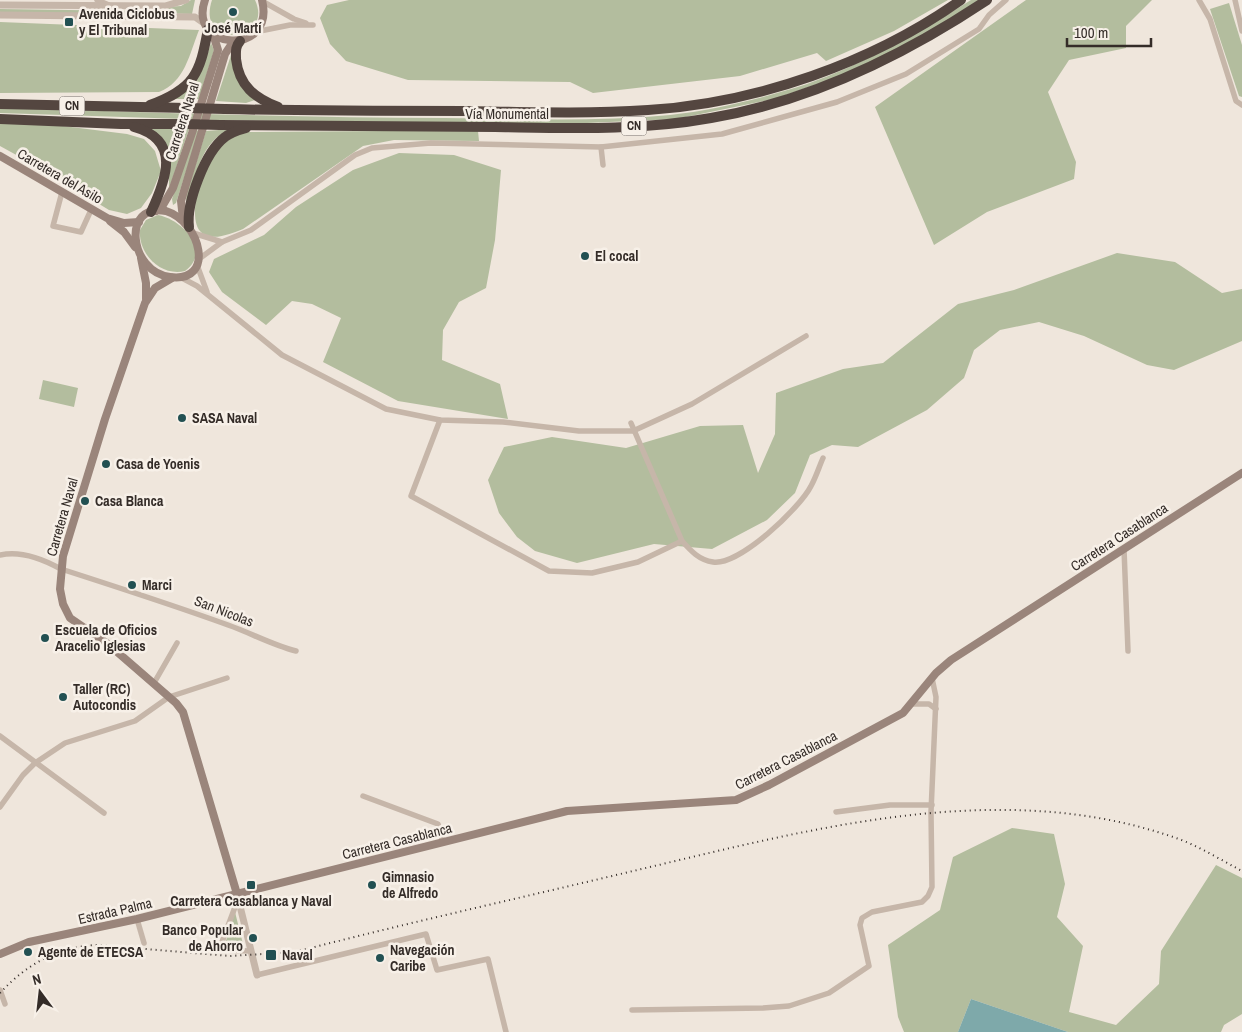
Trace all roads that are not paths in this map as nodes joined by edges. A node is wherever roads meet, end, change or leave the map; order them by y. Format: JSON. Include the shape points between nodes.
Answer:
{"nodes":[{"id":1,"x":97,"y":0,"type":"edge"},
{"id":2,"x":186,"y":0,"type":"edge"},
{"id":3,"x":205,"y":0,"type":"edge"},
{"id":4,"x":262,"y":0,"type":"edge"},
{"id":5,"x":961,"y":0,"type":"edge"},
{"id":6,"x":988,"y":0,"type":"edge"},
{"id":7,"x":1006,"y":0,"type":"edge"},
{"id":8,"x":1199,"y":0,"type":"edge"},
{"id":9,"x":1235,"y":0,"type":"edge"},
{"id":10,"x":142,"y":3,"type":"edge"},
{"id":11,"x":0,"y":5,"type":"edge"},
{"id":12,"x":114,"y":7,"type":"junction"},
{"id":13,"x":0,"y":15,"type":"edge"},
{"id":14,"x":142,"y":17,"type":"junction"},
{"id":15,"x":209,"y":29,"type":"junction"},
{"id":16,"x":1242,"y":30,"type":"edge"},
{"id":17,"x":255,"y":32,"type":"junction"},
{"id":18,"x":236,"y":41,"type":"junction"},
{"id":19,"x":0,"y":104,"type":"edge"},
{"id":20,"x":1242,"y":105,"type":"edge"},
{"id":21,"x":144,"y":107,"type":"junction"},
{"id":22,"x":286,"y":110,"type":"junction"},
{"id":23,"x":0,"y":119,"type":"edge"},
{"id":24,"x":121,"y":124,"type":"junction"},
{"id":25,"x":254,"y":125,"type":"junction"},
{"id":26,"x":601,"y":146,"type":"junction"},
{"id":27,"x":0,"y":156,"type":"edge"},
{"id":28,"x":603,"y":165,"type":"dead end"},
{"id":29,"x":62,"y":192,"type":"junction"},
{"id":30,"x":91,"y":210,"type":"junction"},
{"id":31,"x":154,"y":211,"type":"junction"},
{"id":32,"x":107,"y":218,"type":"junction"},
{"id":33,"x":139,"y":222,"type":"junction"},
{"id":34,"x":188,"y":226,"type":"junction"},
{"id":35,"x":222,"y":242,"type":"junction"},
{"id":36,"x":139,"y":253,"type":"junction"},
{"id":37,"x":198,"y":262,"type":"junction"},
{"id":38,"x":176,"y":278,"type":"junction"},
{"id":39,"x":210,"y":298,"type":"junction"},
{"id":40,"x":145,"y":303,"type":"junction"},
{"id":41,"x":806,"y":336,"type":"dead end"},
{"id":42,"x":440,"y":420,"type":"junction"},
{"id":43,"x":631,"y":423,"type":"dead end"},
{"id":44,"x":634,"y":431,"type":"junction"},
{"id":45,"x":823,"y":458,"type":"dead end"},
{"id":46,"x":1242,"y":473,"type":"edge"},
{"id":47,"x":682,"y":541,"type":"junction"},
{"id":48,"x":1124,"y":549,"type":"junction"},
{"id":49,"x":0,"y":555,"type":"edge"},
{"id":50,"x":61,"y":569,"type":"junction"},
{"id":51,"x":177,"y":643,"type":"dead end"},
{"id":52,"x":1128,"y":651,"type":"dead end"},
{"id":53,"x":296,"y":652,"type":"dead end"},
{"id":54,"x":227,"y":678,"type":"dead end"},
{"id":55,"x":932,"y":678,"type":"junction"},
{"id":56,"x":154,"y":683,"type":"junction"},
{"id":57,"x":169,"y":697,"type":"junction"},
{"id":58,"x":913,"y":704,"type":"junction"},
{"id":59,"x":936,"y":709,"type":"junction"},
{"id":60,"x":0,"y":736,"type":"edge"},
{"id":61,"x":35,"y":764,"type":"junction"},
{"id":62,"x":363,"y":796,"type":"dead end"},
{"id":63,"x":932,"y":805,"type":"junction"},
{"id":64,"x":0,"y":807,"type":"edge"},
{"id":65,"x":836,"y":812,"type":"dead end"},
{"id":66,"x":104,"y":813,"type":"dead end"},
{"id":67,"x":443,"y":842,"type":"junction"},
{"id":68,"x":237,"y":896,"type":"junction"},
{"id":69,"x":137,"y":919,"type":"junction"},
{"id":70,"x":227,"y":927,"type":"junction"},
{"id":71,"x":245,"y":929,"type":"junction"},
{"id":72,"x":144,"y":943,"type":"dead end"},
{"id":73,"x":250,"y":951,"type":"junction"},
{"id":74,"x":0,"y":954,"type":"edge"},
{"id":75,"x":257,"y":975,"type":"joint"},
{"id":76,"x":0,"y":990,"type":"edge"},
{"id":77,"x":5,"y":1004,"type":"dead end"},
{"id":78,"x":632,"y":1010,"type":"dead end"},
{"id":79,"x":506,"y":1032,"type":"edge"}],
"edges":[{"from":1,"to":12,"type":"street"},
{"from":2,"to":10,"type":"street","via":[[165,6]]},
{"from":3,"to":15,"type":"main road","name":"Carretera Naval","via":[[203,15]]},
{"from":4,"to":17,"type":"main road","via":[[263,17]]},
{"from":4,"to":17,"type":"street","via":[[294,19],[313,25],[290,25]]},
{"from":5,"to":22,"type":"highway","name":"Vía Monumental","number":"CN","via":[[910,32],[834,67],[750,93],[695,103],[649,110],[567,112]]},
{"from":6,"to":25,"type":"highway","name":"Vía Monumental","number":"CN","via":[[919,42],[840,81],[798,97],[712,118],[622,127]]},
{"from":7,"to":26,"type":"street","via":[[979,29],[906,74],[837,102],[722,134]]},
{"from":8,"to":20,"type":"street","via":[[1210,19],[1236,102]]},
{"from":9,"to":16,"type":"street"},
{"from":10,"to":12,"type":"street"},
{"from":10,"to":14,"type":"street"},
{"from":11,"to":12,"type":"street"},
{"from":13,"to":14,"type":"street"},
{"from":14,"to":15,"type":"street","via":[[195,17]]},
{"from":15,"to":18,"type":"main road"},
{"from":15,"to":21,"type":"highway","via":[[194,78],[188,86]]},
{"from":15,"to":31,"type":"main road","name":"Carretera Naval","via":[[218,50],[172,188],[164,205]]},
{"from":17,"to":18,"type":"main road"},
{"from":18,"to":22,"type":"highway","via":[[237,63],[244,84],[258,99]]},
{"from":18,"to":34,"type":"main road","name":"Carretera Naval","via":[[225,54],[181,201]]},
{"from":19,"to":21,"type":"highway","name":"Vía Monumental","number":"CN"},
{"from":21,"to":22,"type":"highway","name":"Vía Monumental","number":"CN","bridge":true},
{"from":23,"to":24,"type":"highway","name":"Vía Monumental","number":"CN"},
{"from":24,"to":25,"type":"highway","name":"Vía Monumental","number":"CN","bridge":true},
{"from":24,"to":31,"type":"highway","via":[[151,134],[165,155],[165,179]]},
{"from":25,"to":34,"type":"highway","via":[[224,138],[212,152],[196,184]]},
{"from":26,"to":28,"type":"street"},
{"from":26,"to":35,"type":"street","via":[[431,143],[372,148],[355,155],[251,230]]},
{"from":27,"to":29,"type":"main road","name":"Carretera del Asilo"},
{"from":29,"to":30,"type":"main road","name":"Carretera del Asilo"},
{"from":29,"to":30,"type":"street","via":[[53,226],[81,232]]},
{"from":30,"to":32,"type":"main road","name":"Carretera del Asilo"},
{"from":31,"to":33,"type":"main road"},
{"from":31,"to":34,"type":"main road","via":[[171,213]]},
{"from":32,"to":33,"type":"main road","name":"Carretera del Asilo","via":[[124,223]]},
{"from":32,"to":36,"type":"main road","name":"Carretera del Asilo","via":[[124,232]]},
{"from":33,"to":36,"type":"main road","via":[[134,236]]},
{"from":34,"to":35,"type":"street"},
{"from":34,"to":37,"type":"main road","via":[[198,247]]},
{"from":35,"to":37,"type":"street"},
{"from":36,"to":38,"type":"main road","via":[[154,271]]},
{"from":36,"to":40,"type":"main road","name":"Carretera Naval","via":[[146,283]]},
{"from":37,"to":38,"type":"main road","via":[[190,274]]},
{"from":37,"to":39,"type":"street","via":[[201,280]]},
{"from":38,"to":39,"type":"street","via":[[197,286]]},
{"from":38,"to":40,"type":"main road","name":"Carretera Naval","via":[[155,288]]},
{"from":39,"to":42,"type":"street","via":[[291,359],[386,409]]},
{"from":40,"to":50,"type":"main road","name":"Carretera Naval","via":[[102,428],[62,556]]},
{"from":41,"to":44,"type":"street","via":[[692,404]]},
{"from":42,"to":44,"type":"street","via":[[503,422],[579,431]]},
{"from":42,"to":47,"type":"street","via":[[411,496],[549,571],[592,573],[638,562]]},
{"from":43,"to":44,"type":"street"},
{"from":44,"to":47,"type":"street"},
{"from":45,"to":47,"type":"street","via":[[811,488],[775,529],[741,554],[714,563],[694,555]]},
{"from":46,"to":48,"type":"main road","name":"Carretera Casablanca"},
{"from":48,"to":52,"type":"street"},
{"from":48,"to":55,"type":"main road","name":"Carretera Casablanca","via":[[952,660]]},
{"from":49,"to":50,"type":"street","name":"San Nicolas","via":[[22,554],[48,561]]},
{"from":50,"to":53,"type":"street","name":"San Nicolas","via":[[241,629]]},
{"from":50,"to":56,"type":"main road","name":"Carretera Naval","via":[[61,596],[70,618],[108,644]]},
{"from":51,"to":56,"type":"street"},
{"from":54,"to":57,"type":"street"},
{"from":55,"to":58,"type":"main road","name":"Carretera Casablanca"},
{"from":55,"to":59,"type":"street"},
{"from":56,"to":57,"type":"main road","name":"Carretera Naval"},
{"from":57,"to":61,"type":"street","via":[[135,721],[65,743]]},
{"from":57,"to":68,"type":"main road","name":"Carretera Naval","via":[[183,712]]},
{"from":58,"to":59,"type":"street","via":[[930,704]]},
{"from":58,"to":67,"type":"main road","name":"Carretera Casablanca","via":[[903,713],[736,800],[567,810]]},
{"from":59,"to":63,"type":"street"},
{"from":60,"to":61,"type":"street"},
{"from":61,"to":64,"type":"street"},
{"from":61,"to":66,"type":"street"},
{"from":62,"to":67,"type":"street","via":[[438,824]]},
{"from":63,"to":65,"type":"street","via":[[890,805]]},
{"from":63,"to":78,"type":"street","via":[[932,887],[928,896],[922,902],[872,912],[862,918],[860,925],[869,966],[853,978],[829,993],[789,1006]]},
{"from":67,"to":68,"type":"main road","name":"Carretera Casablanca"},
{"from":68,"to":69,"type":"main road","name":"Estrada Palma"},
{"from":68,"to":70,"type":"street"},
{"from":68,"to":71,"type":"street"},
{"from":69,"to":72,"type":"street"},
{"from":69,"to":74,"type":"main road","name":"Estrada Palma","via":[[29,942]]},
{"from":70,"to":71,"type":"street"},
{"from":70,"to":73,"type":"street","via":[[219,950]]},
{"from":71,"to":73,"type":"street"},
{"from":73,"to":75,"type":"street"},
{"from":75,"to":79,"type":"street","via":[[426,934],[437,970],[488,959]]},
{"from":76,"to":77,"type":"street"}]}
